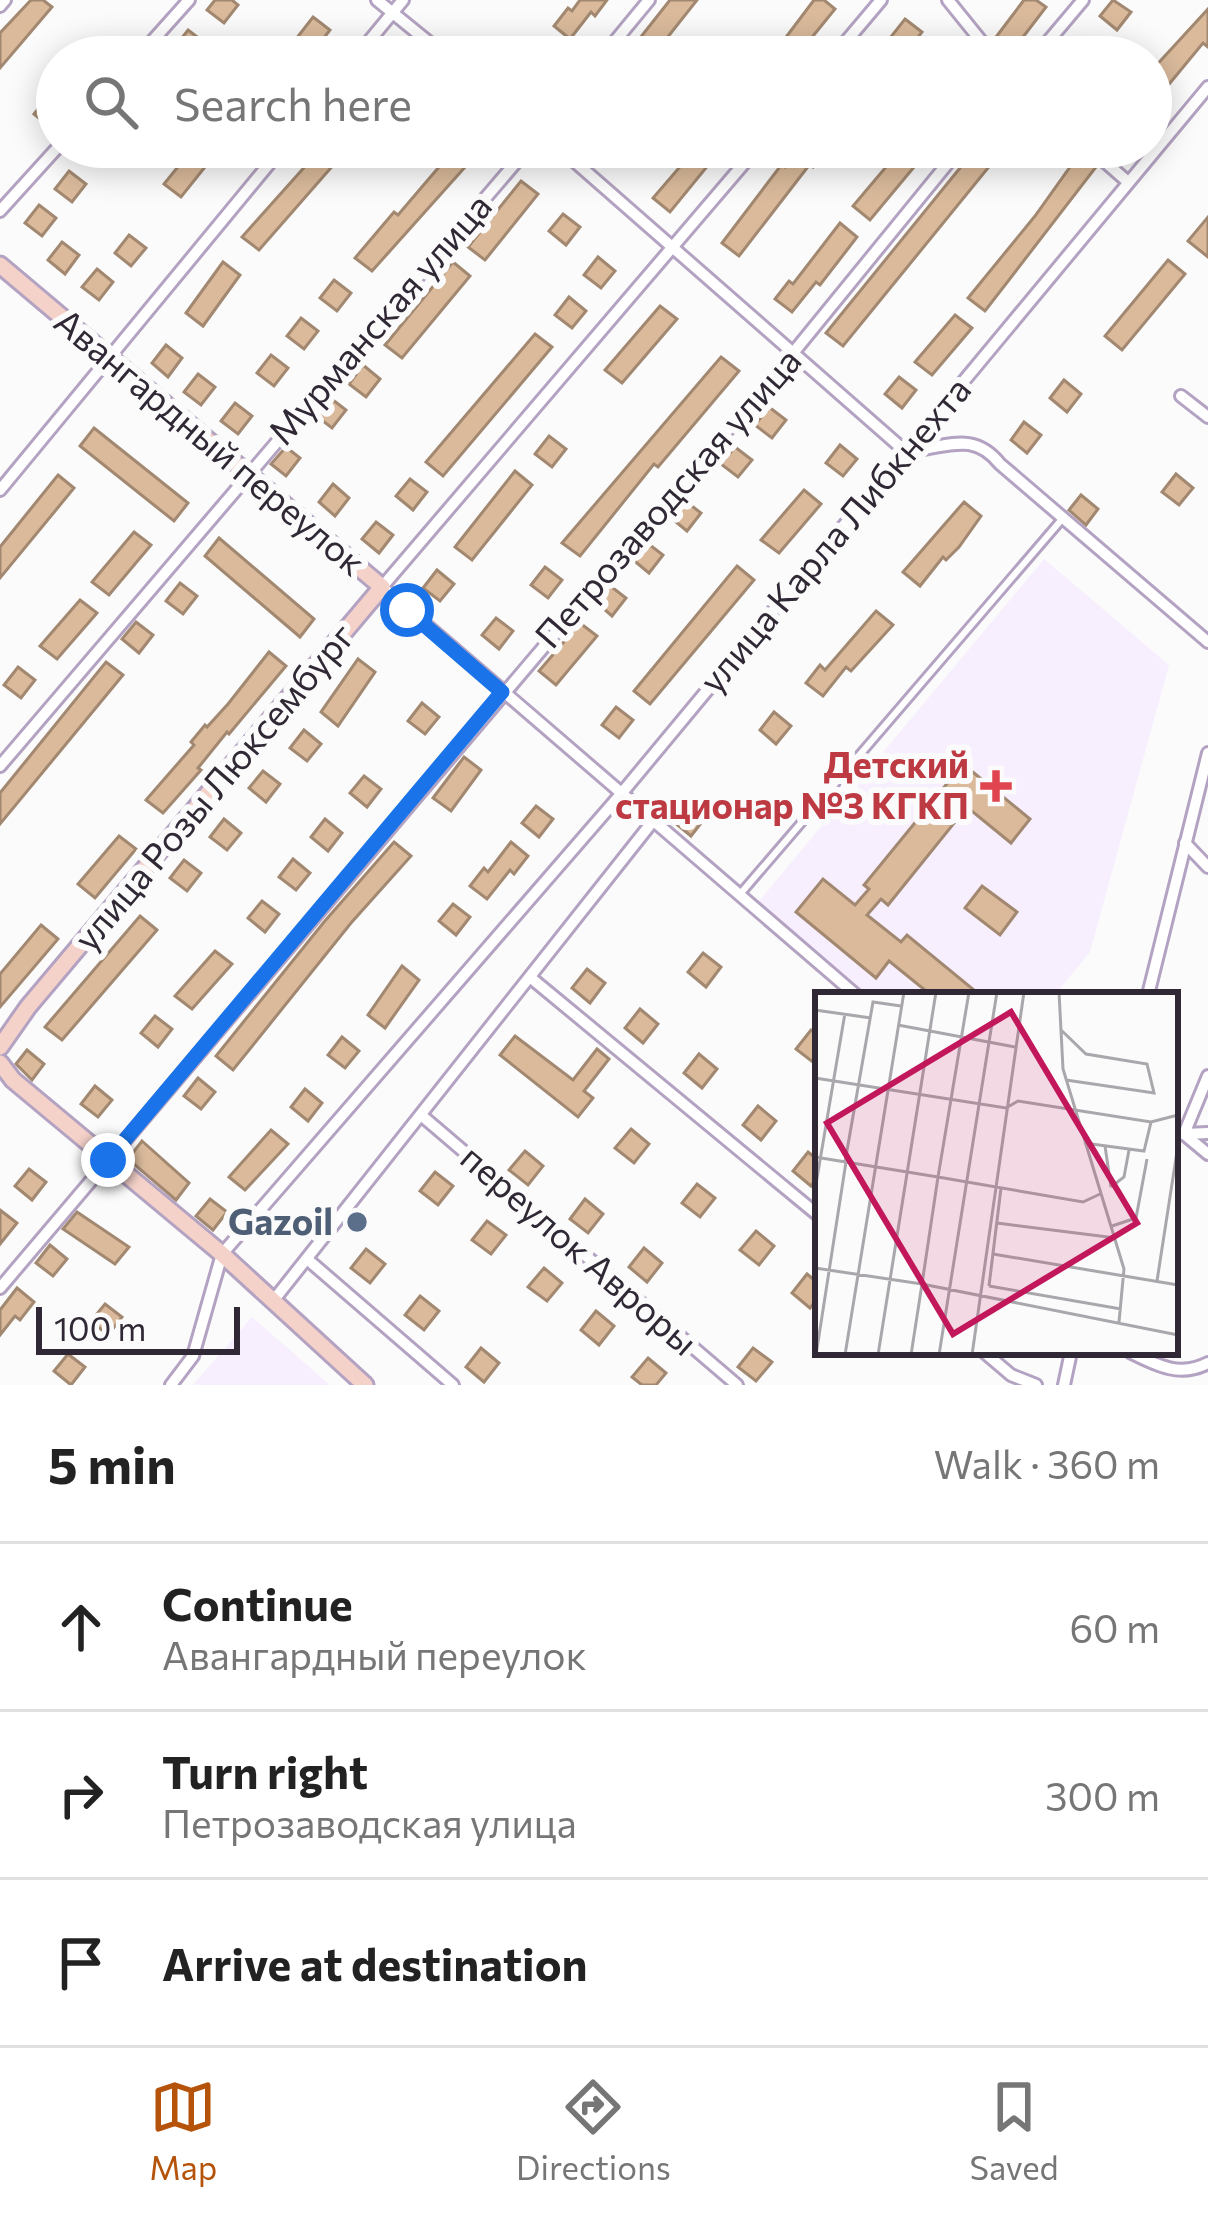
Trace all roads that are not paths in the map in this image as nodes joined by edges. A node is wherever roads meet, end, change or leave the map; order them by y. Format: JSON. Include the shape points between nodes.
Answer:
{"nodes":[{"id":1,"x":189,"y":0,"type":"edge"},
{"id":2,"x":377,"y":0,"type":"edge"},
{"id":3,"x":403,"y":0,"type":"edge"},
{"id":4,"x":649,"y":0,"type":"edge"},
{"id":5,"x":881,"y":0,"type":"edge"},
{"id":6,"x":948,"y":0,"type":"edge"},
{"id":7,"x":1083,"y":0,"type":"edge"},
{"id":8,"x":392,"y":13,"type":"junction"},
{"id":9,"x":157,"y":36,"type":"edge"},
{"id":10,"x":373,"y":36,"type":"edge"},
{"id":11,"x":421,"y":36,"type":"edge"},
{"id":12,"x":619,"y":36,"type":"edge"},
{"id":13,"x":851,"y":36,"type":"edge"},
{"id":14,"x":977,"y":36,"type":"edge"},
{"id":15,"x":1053,"y":36,"type":"edge"},
{"id":16,"x":1208,"y":87,"type":"edge"},
{"id":17,"x":1172,"y":130,"type":"edge"},
{"id":18,"x":39,"y":168,"type":"edge"},
{"id":19,"x":267,"y":168,"type":"edge"},
{"id":20,"x":511,"y":168,"type":"edge"},
{"id":21,"x":582,"y":168,"type":"edge"},
{"id":22,"x":741,"y":168,"type":"edge"},
{"id":23,"x":944,"y":168,"type":"edge"},
{"id":24,"x":1112,"y":168,"type":"edge"},
{"id":25,"x":1140,"y":168,"type":"edge"},
{"id":26,"x":1128,"y":182,"type":"junction"},
{"id":27,"x":0,"y":211,"type":"edge"},
{"id":28,"x":675,"y":248,"type":"junction"},
{"id":29,"x":0,"y":265,"type":"edge"},
{"id":30,"x":793,"y":353,"type":"junction"},
{"id":31,"x":112,"y":358,"type":"junction"},
{"id":32,"x":1181,"y":396,"type":"dead end"},
{"id":33,"x":1208,"y":417,"type":"edge"},
{"id":34,"x":905,"y":451,"type":"junction"},
{"id":35,"x":246,"y":473,"type":"junction"},
{"id":36,"x":0,"y":490,"type":"edge"},
{"id":37,"x":1063,"y":518,"type":"junction"},
{"id":38,"x":382,"y":587,"type":"junction"},
{"id":39,"x":1208,"y":642,"type":"edge"},
{"id":40,"x":502,"y":692,"type":"junction"},
{"id":41,"x":1208,"y":753,"type":"edge"},
{"id":42,"x":0,"y":766,"type":"edge"},
{"id":43,"x":621,"y":794,"type":"junction"},
{"id":44,"x":653,"y":821,"type":"junction"},
{"id":45,"x":1185,"y":843,"type":"junction"},
{"id":46,"x":1208,"y":867,"type":"edge"},
{"id":47,"x":739,"y":895,"type":"junction"},
{"id":48,"x":531,"y":978,"type":"junction"},
{"id":49,"x":852,"y":992,"type":"edge"},
{"id":50,"x":1149,"y":992,"type":"edge"},
{"id":51,"x":0,"y":1047,"type":"edge"},
{"id":52,"x":0,"y":1063,"type":"edge"},
{"id":53,"x":1208,"y":1076,"type":"edge"},
{"id":54,"x":421,"y":1114,"type":"junction"},
{"id":55,"x":1180,"y":1133,"type":"edge"},
{"id":56,"x":1208,"y":1133,"type":"edge"},
{"id":57,"x":1208,"y":1154,"type":"edge"},
{"id":58,"x":108,"y":1160,"type":"junction"},
{"id":59,"x":815,"y":1213,"type":"edge"},
{"id":60,"x":222,"y":1255,"type":"junction"},
{"id":61,"x":307,"y":1259,"type":"junction"},
{"id":62,"x":0,"y":1288,"type":"edge"},
{"id":63,"x":273,"y":1301,"type":"junction"},
{"id":64,"x":988,"y":1355,"type":"edge"},
{"id":65,"x":1070,"y":1355,"type":"edge"},
{"id":66,"x":1136,"y":1355,"type":"edge"},
{"id":67,"x":1208,"y":1363,"type":"edge"},
{"id":68,"x":171,"y":1385,"type":"edge"},
{"id":69,"x":365,"y":1385,"type":"edge"},
{"id":70,"x":454,"y":1385,"type":"edge"},
{"id":71,"x":737,"y":1385,"type":"edge"},
{"id":72,"x":1036,"y":1385,"type":"edge"},
{"id":73,"x":1064,"y":1385,"type":"edge"}],
"edges":[{"from":1,"to":9,"type":"street"},
{"from":2,"to":8,"type":"street"},
{"from":3,"to":8,"type":"street"},
{"from":4,"to":12,"type":"street"},
{"from":5,"to":13,"type":"street"},
{"from":6,"to":14,"type":"street"},
{"from":7,"to":15,"type":"street"},
{"from":8,"to":10,"type":"street"},
{"from":8,"to":11,"type":"street"},
{"from":16,"to":17,"type":"street","name":"улица Карла Либкнехта"},
{"from":18,"to":27,"type":"street"},
{"from":19,"to":31,"type":"street"},
{"from":20,"to":35,"type":"street","name":"Мурманская улица"},
{"from":21,"to":28,"type":"street"},
{"from":22,"to":28,"type":"street","name":"улица Розы Люксембург"},
{"from":23,"to":30,"type":"street","name":"Петрозаводская улица"},
{"from":24,"to":26,"type":"street"},
{"from":25,"to":26,"type":"street","name":"улица Карла Либкнехта"},
{"from":26,"to":34,"type":"street","name":"улица Карла Либкнехта"},
{"from":28,"to":30,"type":"street"},
{"from":28,"to":38,"type":"street","name":"улица Розы Люксембург"},
{"from":29,"to":31,"type":"main road","name":"Авангардный переулок"},
{"from":30,"to":34,"type":"street"},
{"from":30,"to":40,"type":"street","name":"Петрозаводская улица"},
{"from":31,"to":35,"type":"main road","name":"Авангардный переулок"},
{"from":31,"to":36,"type":"street"},
{"from":32,"to":33,"type":"street"},
{"from":34,"to":37,"type":"street","via":[[963,442],[987,448]]},
{"from":34,"to":43,"type":"street","name":"улица Карла Либкнехта"},
{"from":35,"to":38,"type":"main road","name":"Авангардный переулок"},
{"from":35,"to":42,"type":"street","name":"Мурманская улица"},
{"from":37,"to":39,"type":"street"},
{"from":37,"to":47,"type":"lane"},
{"from":38,"to":40,"type":"street","name":"Авангардный переулок"},
{"from":38,"to":51,"type":"main road","name":"улица Розы Люксембург"},
{"from":40,"to":43,"type":"street","name":"Авангардный переулок"},
{"from":40,"to":58,"type":"street","name":"Петрозаводская улица"},
{"from":41,"to":45,"type":"street"},
{"from":43,"to":44,"type":"street","name":"Авангардный переулок"},
{"from":43,"to":60,"type":"street","name":"улица Карла Либкнехта"},
{"from":44,"to":47,"type":"street","name":"Авангардный переулок"},
{"from":44,"to":48,"type":"street"},
{"from":45,"to":46,"type":"street"},
{"from":45,"to":50,"type":"street"},
{"from":47,"to":49,"type":"street","name":"Авангардный переулок"},
{"from":48,"to":54,"type":"street"},
{"from":48,"to":59,"type":"street"},
{"from":52,"to":58,"type":"main road"},
{"from":53,"to":55,"type":"street"},
{"from":54,"to":61,"type":"street"},
{"from":54,"to":71,"type":"street","name":"переулок Авроры"},
{"from":55,"to":56,"type":"street"},
{"from":55,"to":57,"type":"street"},
{"from":58,"to":60,"type":"main road"},
{"from":58,"to":62,"type":"street","name":"Петрозаводская улица"},
{"from":60,"to":63,"type":"main road"},
{"from":60,"to":68,"type":"street","name":"улица Карла Либкнехта","via":[[193,1356]]},
{"from":61,"to":63,"type":"street"},
{"from":61,"to":70,"type":"street"},
{"from":63,"to":69,"type":"main road"},
{"from":64,"to":72,"type":"street"},
{"from":65,"to":73,"type":"street"},
{"from":66,"to":67,"type":"street","via":[[1163,1368],[1193,1371]]}]}
